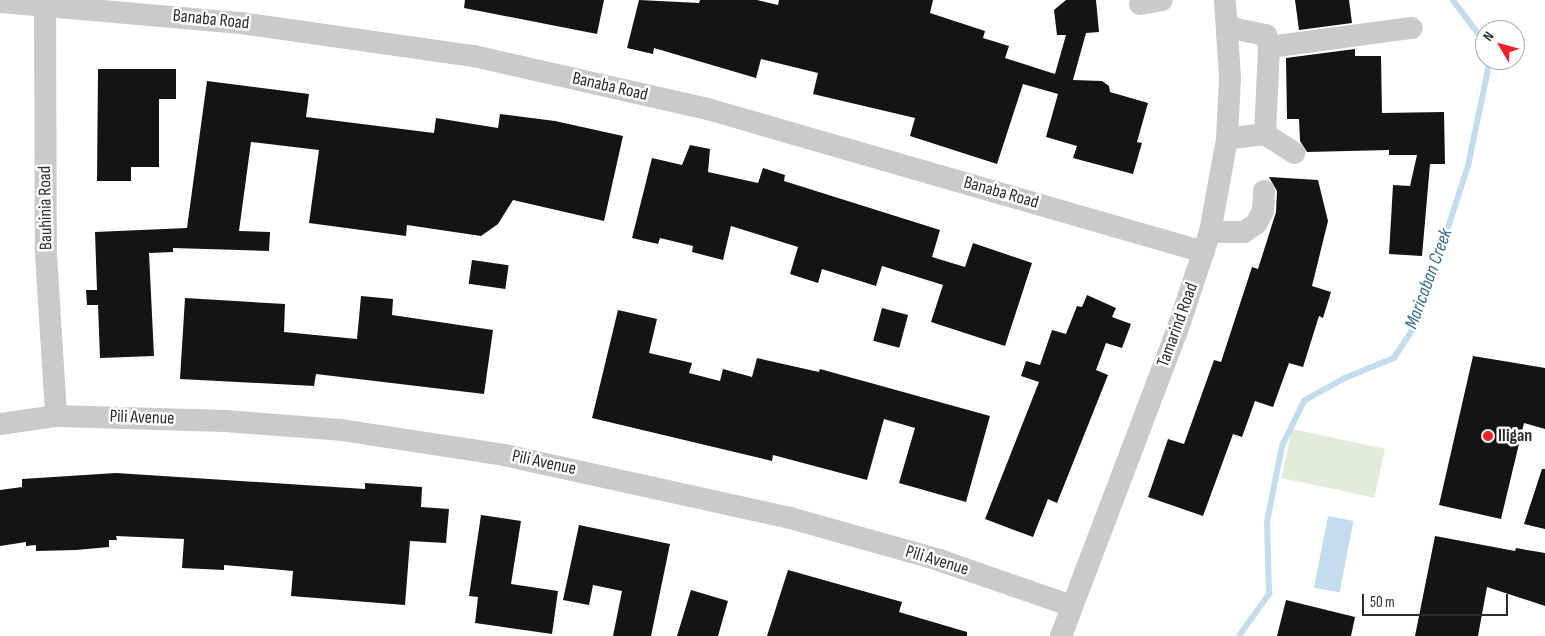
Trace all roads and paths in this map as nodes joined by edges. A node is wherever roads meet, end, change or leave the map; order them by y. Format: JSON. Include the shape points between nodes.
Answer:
{"nodes":[{"id":1,"x":1162,"y":0,"type":"edge"},
{"id":2,"x":1225,"y":0,"type":"edge"},
{"id":3,"x":0,"y":2,"type":"edge"},
{"id":4,"x":45,"y":2,"type":"edge"},
{"id":5,"x":1140,"y":4,"type":"dead end"},
{"id":6,"x":1227,"y":27,"type":"junction"},
{"id":7,"x":1412,"y":28,"type":"dead end"},
{"id":8,"x":1269,"y":47,"type":"junction"},
{"id":9,"x":1265,"y":134,"type":"junction"},
{"id":10,"x":1227,"y":139,"type":"junction"},
{"id":11,"x":1294,"y":152,"type":"dead end"},
{"id":12,"x":1264,"y":191,"type":"dead end"},
{"id":13,"x":1207,"y":242,"type":"junction"},
{"id":14,"x":56,"y":416,"type":"junction"},
{"id":15,"x":0,"y":424,"type":"edge"},
{"id":16,"x":1072,"y":606,"type":"junction"},
{"id":17,"x":1061,"y":636,"type":"edge"}],
"edges":[{"from":1,"to":5,"type":"street"},
{"from":2,"to":6,"type":"street","name":"Tamarind Road"},
{"from":3,"to":4,"type":"street","name":"Banaba Road"},
{"from":4,"to":13,"type":"street","name":"Banaba Road","via":[[242,23],[474,56],[711,110]]},
{"from":4,"to":14,"type":"street","name":"Bauhinia Road","via":[[46,255]]},
{"from":6,"to":8,"type":"street","via":[[1266,35]]},
{"from":6,"to":10,"type":"street","name":"Tamarind Road","via":[[1230,78]]},
{"from":7,"to":8,"type":"street"},
{"from":8,"to":9,"type":"street"},
{"from":9,"to":10,"type":"street"},
{"from":9,"to":11,"type":"street"},
{"from":10,"to":13,"type":"street","name":"Tamarind Road"},
{"from":12,"to":13,"type":"street","name":"Banaba Road","via":[[1263,211],[1256,224],[1244,232]]},
{"from":13,"to":16,"type":"street","name":"Tamarind Road"},
{"from":14,"to":15,"type":"street","name":"Pili Avenue"},
{"from":14,"to":16,"type":"street","name":"Pili Avenue","via":[[225,421],[341,430],[504,455],[790,518],[939,560]]},
{"from":16,"to":17,"type":"street","name":"Tamarind Road"}]}
